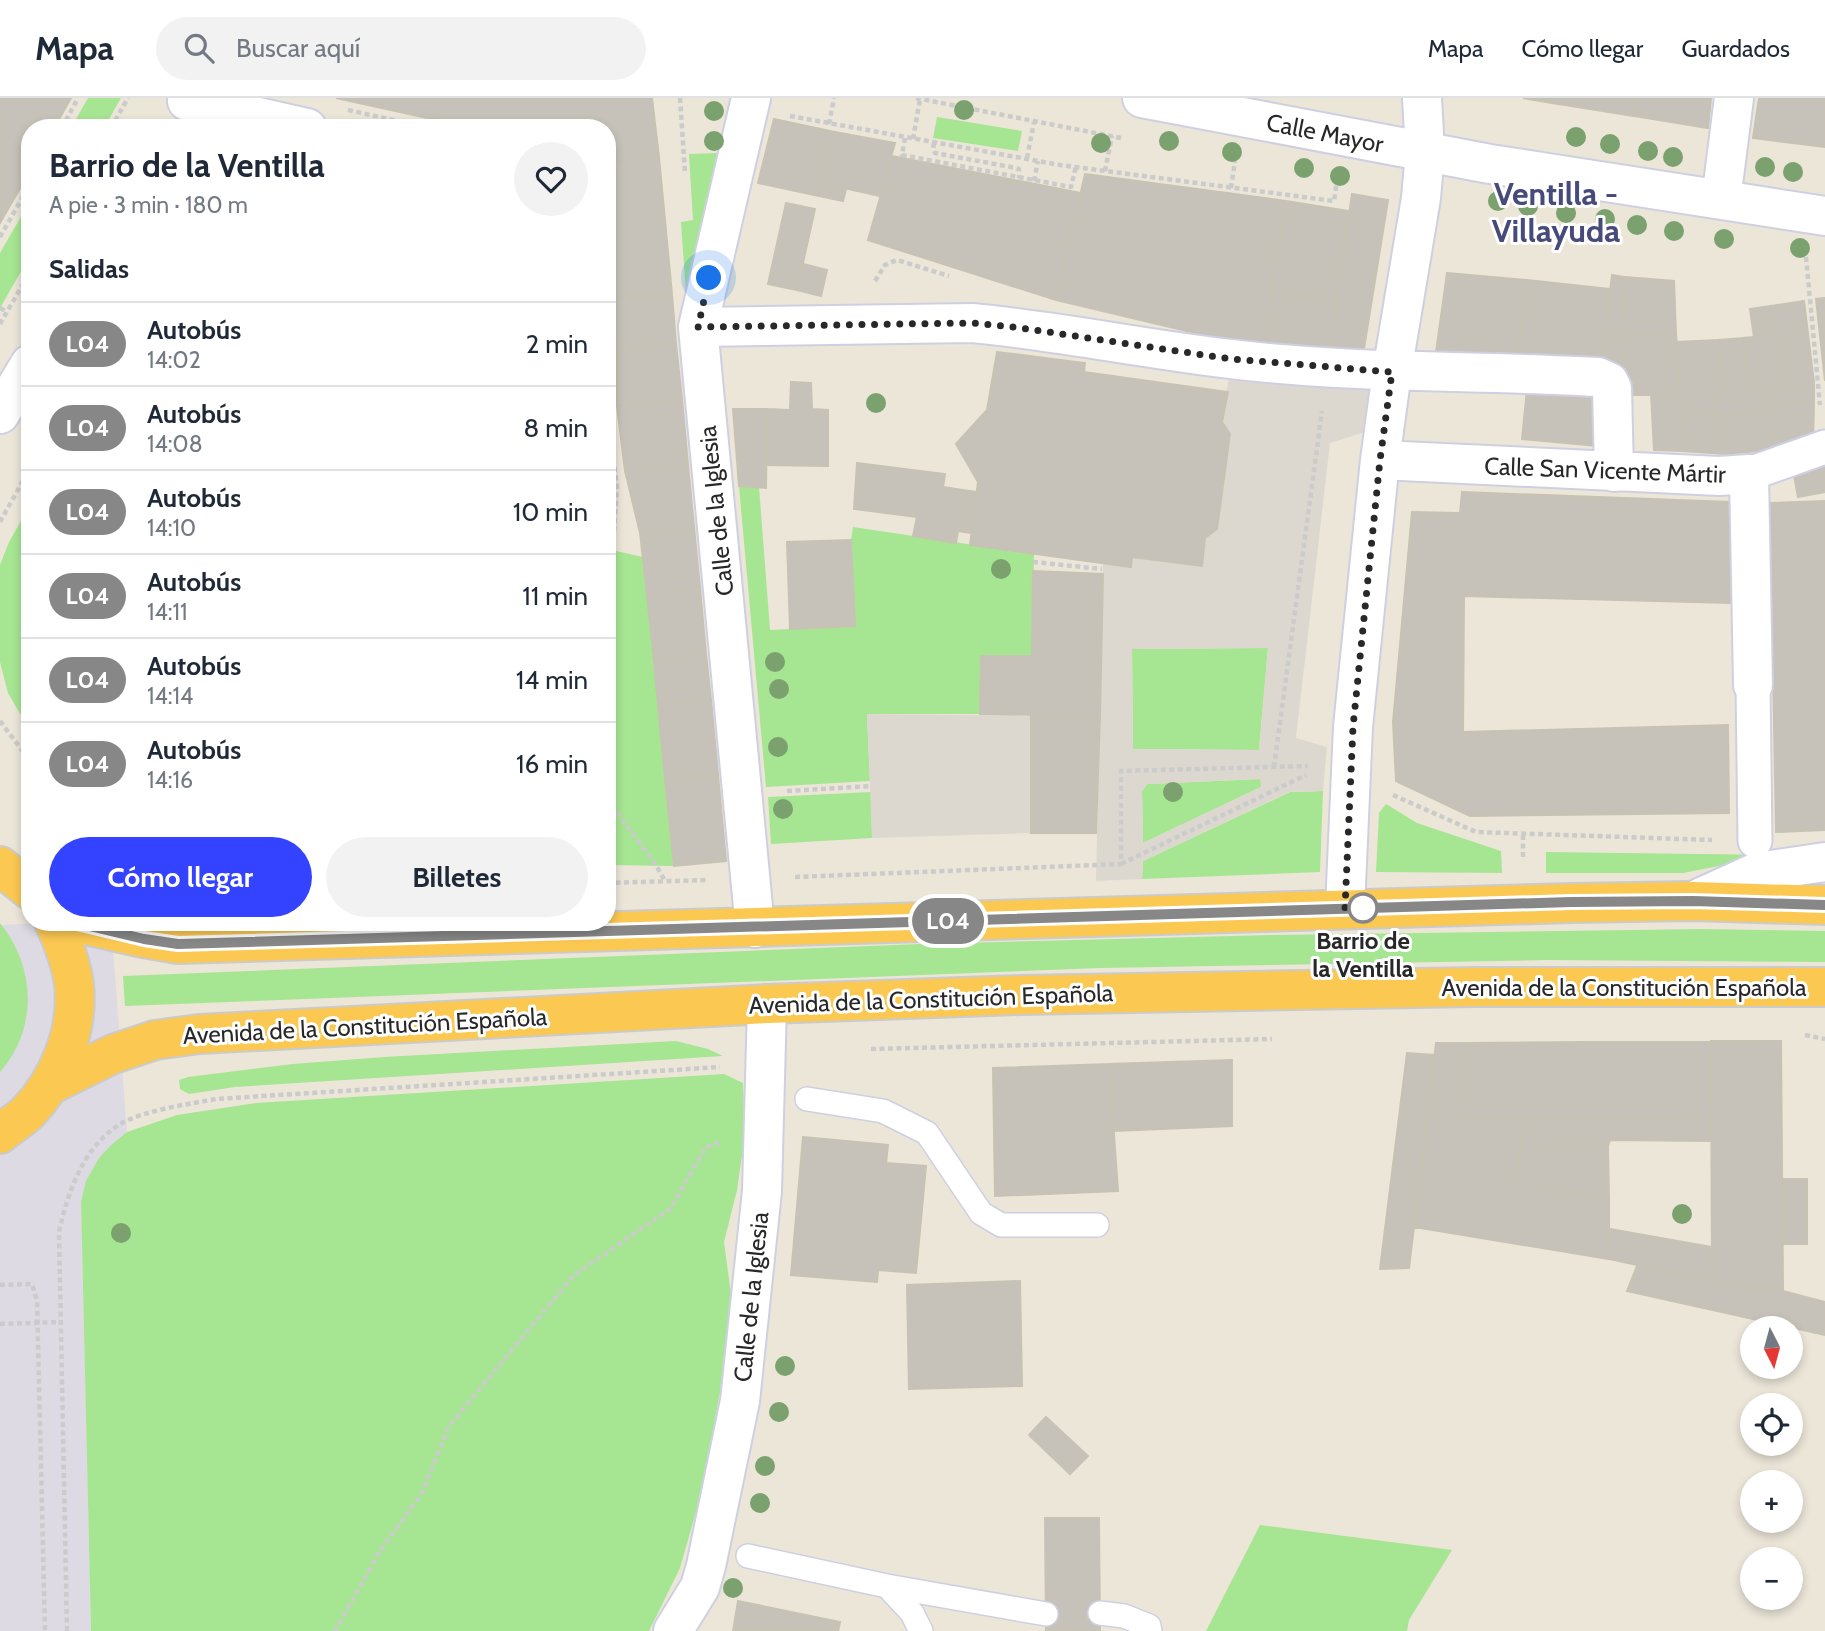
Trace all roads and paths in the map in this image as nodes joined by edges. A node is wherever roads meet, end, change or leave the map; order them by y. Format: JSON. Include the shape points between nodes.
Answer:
{"nodes":[{"id":1,"x":78,"y":98,"type":"edge"},
{"id":2,"x":128,"y":98,"type":"edge"},
{"id":3,"x":834,"y":98,"type":"edge"},
{"id":4,"x":1142,"y":98,"type":"edge"},
{"id":5,"x":1422,"y":98,"type":"edge"},
{"id":6,"x":1734,"y":98,"type":"edge"},
{"id":7,"x":920,"y":99,"type":"edge"},
{"id":8,"x":749,"y":103,"type":"edge"},
{"id":9,"x":182,"y":109,"type":"edge"},
{"id":10,"x":321,"y":117,"type":"edge"},
{"id":11,"x":67,"y":119,"type":"edge"},
{"id":12,"x":116,"y":119,"type":"edge"},
{"id":13,"x":341,"y":119,"type":"edge"},
{"id":14,"x":1034,"y":121,"type":"dead end"},
{"id":15,"x":829,"y":124,"type":"junction"},
{"id":16,"x":1112,"y":136,"type":"dead end"},
{"id":17,"x":905,"y":138,"type":"junction"},
{"id":18,"x":913,"y":139,"type":"junction"},
{"id":19,"x":934,"y":143,"type":"junction"},
{"id":20,"x":1426,"y":152,"type":"junction"},
{"id":21,"x":1027,"y":159,"type":"junction"},
{"id":22,"x":1038,"y":161,"type":"junction"},
{"id":23,"x":1235,"y":161,"type":"dead end"},
{"id":24,"x":1076,"y":166,"type":"junction"},
{"id":25,"x":1105,"y":171,"type":"junction"},
{"id":26,"x":1019,"y":178,"type":"junction"},
{"id":27,"x":1034,"y":181,"type":"junction"},
{"id":28,"x":1337,"y":181,"type":"dead end"},
{"id":29,"x":1231,"y":188,"type":"junction"},
{"id":30,"x":21,"y":200,"type":"edge"},
{"id":31,"x":1721,"y":200,"type":"junction"},
{"id":32,"x":1815,"y":231,"type":"edge"},
{"id":33,"x":0,"y":237,"type":"edge"},
{"id":34,"x":21,"y":287,"type":"edge"},
{"id":35,"x":0,"y":308,"type":"edge"},
{"id":36,"x":4,"y":315,"type":"edge"},
{"id":37,"x":0,"y":324,"type":"edge"},
{"id":38,"x":698,"y":327,"type":"junction"},
{"id":39,"x":1392,"y":372,"type":"junction"},
{"id":40,"x":1820,"y":382,"type":"dead end"},
{"id":41,"x":1323,"y":401,"type":"dead end"},
{"id":42,"x":1825,"y":447,"type":"edge"},
{"id":43,"x":1380,"y":460,"type":"junction"},
{"id":44,"x":1614,"y":472,"type":"junction"},
{"id":45,"x":1749,"y":474,"type":"junction"},
{"id":46,"x":616,"y":479,"type":"edge"},
{"id":47,"x":21,"y":484,"type":"edge"},
{"id":48,"x":616,"y":503,"type":"edge"},
{"id":49,"x":0,"y":522,"type":"edge"},
{"id":50,"x":1033,"y":562,"type":"dead end"},
{"id":51,"x":1102,"y":569,"type":"dead end"},
{"id":52,"x":1753,"y":685,"type":"joint"},
{"id":53,"x":0,"y":721,"type":"edge"},
{"id":54,"x":21,"y":749,"type":"edge"},
{"id":55,"x":1338,"y":765,"type":"junction"},
{"id":56,"x":1274,"y":767,"type":"junction"},
{"id":57,"x":871,"y":786,"type":"dead end"},
{"id":58,"x":744,"y":794,"type":"junction"},
{"id":59,"x":616,"y":811,"type":"edge"},
{"id":60,"x":1755,"y":841,"type":"joint"},
{"id":61,"x":1825,"y":862,"type":"edge"},
{"id":62,"x":1121,"y":864,"type":"junction"},
{"id":63,"x":752,"y":878,"type":"junction"},
{"id":64,"x":665,"y":881,"type":"junction"},
{"id":65,"x":616,"y":883,"type":"edge"},
{"id":66,"x":1693,"y":901,"type":"junction"},
{"id":67,"x":1825,"y":905,"type":"edge"},
{"id":68,"x":1345,"y":908,"type":"junction"},
{"id":69,"x":755,"y":928,"type":"junction"},
{"id":70,"x":58,"y":931,"type":"edge"},
{"id":71,"x":110,"y":931,"type":"edge"},
{"id":72,"x":1825,"y":986,"type":"edge"},
{"id":73,"x":767,"y":1004,"type":"junction"},
{"id":74,"x":1798,"y":1033,"type":"dead end"},
{"id":75,"x":1276,"y":1039,"type":"dead end"},
{"id":76,"x":1825,"y":1040,"type":"edge"},
{"id":77,"x":860,"y":1049,"type":"dead end"},
{"id":78,"x":766,"y":1065,"type":"junction"},
{"id":79,"x":48,"y":1086,"type":"junction"},
{"id":80,"x":807,"y":1098,"type":"dead end"},
{"id":81,"x":764,"y":1131,"type":"junction"},
{"id":82,"x":0,"y":1134,"type":"edge"},
{"id":83,"x":1097,"y":1224,"type":"dead end"},
{"id":84,"x":0,"y":1285,"type":"edge"},
{"id":85,"x":60,"y":1322,"type":"junction"},
{"id":86,"x":38,"y":1323,"type":"junction"},
{"id":87,"x":0,"y":1324,"type":"edge"},
{"id":88,"x":748,"y":1556,"type":"dead end"},
{"id":89,"x":887,"y":1586,"type":"junction"},
{"id":90,"x":700,"y":1587,"type":"junction"},
{"id":91,"x":1100,"y":1613,"type":"dead end"},
{"id":92,"x":1046,"y":1614,"type":"dead end"},
{"id":93,"x":46,"y":1631,"type":"edge"},
{"id":94,"x":67,"y":1631,"type":"edge"},
{"id":95,"x":334,"y":1631,"type":"edge"},
{"id":96,"x":673,"y":1631,"type":"edge"},
{"id":97,"x":699,"y":1631,"type":"edge"},
{"id":98,"x":921,"y":1631,"type":"edge"},
{"id":99,"x":1150,"y":1631,"type":"edge"}],
"edges":[{"from":1,"to":11,"type":"path"},
{"from":2,"to":12,"type":"path"},
{"from":3,"to":15,"type":"path"},
{"from":4,"to":20,"type":"street","name":"Calle Mayor"},
{"from":5,"to":20,"type":"street"},
{"from":6,"to":31,"type":"street"},
{"from":7,"to":18,"type":"path"},
{"from":8,"to":15,"type":"path"},
{"from":8,"to":38,"type":"street","name":"Calle de la Iglesia"},
{"from":9,"to":10,"type":"street"},
{"from":10,"to":13,"type":"path"},
{"from":14,"to":21,"type":"path"},
{"from":15,"to":17,"type":"path"},
{"from":16,"to":25,"type":"path"},
{"from":17,"to":18,"type":"path"},
{"from":17,"to":26,"type":"path","via":[[902,155]]},
{"from":18,"to":19,"type":"path"},
{"from":19,"to":21,"type":"path"},
{"from":19,"to":26,"type":"path","via":[[935,153],[1016,168]]},
{"from":20,"to":31,"type":"street","name":"Calle Mayor"},
{"from":20,"to":39,"type":"street"},
{"from":21,"to":22,"type":"path"},
{"from":22,"to":24,"type":"path"},
{"from":22,"to":27,"type":"path"},
{"from":23,"to":29,"type":"path"},
{"from":24,"to":25,"type":"path"},
{"from":24,"to":27,"type":"path","via":[[1071,187]]},
{"from":25,"to":29,"type":"path"},
{"from":26,"to":27,"type":"path"},
{"from":28,"to":29,"type":"path","via":[[1334,201]]},
{"from":30,"to":33,"type":"path"},
{"from":31,"to":32,"type":"street","name":"Calle Mayor"},
{"from":32,"to":40,"type":"path"},
{"from":34,"to":36,"type":"path"},
{"from":35,"to":36,"type":"path"},
{"from":36,"to":37,"type":"path"},
{"from":38,"to":39,"type":"street","via":[[972,323],[1231,359]]},
{"from":38,"to":58,"type":"street","name":"Calle de la Iglesia"},
{"from":39,"to":43,"type":"street"},
{"from":39,"to":44,"type":"street","via":[[1604,379],[1612,388]]},
{"from":41,"to":56,"type":"path"},
{"from":42,"to":45,"type":"street","name":"Calle San Vicente Mártir"},
{"from":43,"to":44,"type":"street","name":"Calle San Vicente Mártir"},
{"from":43,"to":55,"type":"street","via":[[1353,727]]},
{"from":44,"to":45,"type":"street","name":"Calle San Vicente Mártir"},
{"from":45,"to":52,"type":"street"},
{"from":46,"to":48,"type":"path"},
{"from":47,"to":49,"type":"path"},
{"from":50,"to":51,"type":"path"},
{"from":52,"to":60,"type":"street"},
{"from":53,"to":54,"type":"path"},
{"from":55,"to":56,"type":"path"},
{"from":55,"to":60,"type":"path","via":[[1378,766],[1376,784],[1389,793],[1476,832]]},
{"from":55,"to":62,"type":"path"},
{"from":55,"to":68,"type":"street"},
{"from":56,"to":62,"type":"path","via":[[1121,771]]},
{"from":57,"to":58,"type":"path"},
{"from":58,"to":63,"type":"street","name":"Calle de la Iglesia"},
{"from":59,"to":64,"type":"path"},
{"from":61,"to":66,"type":"street","via":[[1757,872]]},
{"from":62,"to":63,"type":"path"},
{"from":63,"to":64,"type":"path"},
{"from":63,"to":69,"type":"street","name":"Calle de la Iglesia"},
{"from":64,"to":65,"type":"path"},
{"from":66,"to":67,"type":"highway"},
{"from":66,"to":68,"type":"highway"},
{"from":68,"to":69,"type":"highway"},
{"from":69,"to":71,"type":"highway","via":[[178,944]]},
{"from":70,"to":79,"type":"highway","via":[[74,985],[74,1020]]},
{"from":72,"to":73,"type":"highway","name":"Avenida de la Constitución Española","via":[[1222,991]]},
{"from":73,"to":78,"type":"street","name":"Calle de la Iglesia"},
{"from":73,"to":79,"type":"highway","name":"Avenida de la Constitución Española","via":[[200,1034],[155,1040],[113,1054]]},
{"from":74,"to":76,"type":"path"},
{"from":75,"to":77,"type":"path"},
{"from":78,"to":81,"type":"street","name":"Calle de la Iglesia"},
{"from":78,"to":85,"type":"path","via":[[257,1094],[168,1108],[122,1123],[91,1149],[65,1206],[59,1232]]},
{"from":79,"to":82,"type":"highway","via":[[26,1114]]},
{"from":80,"to":83,"type":"lane","via":[[883,1111],[927,1133],[981,1213],[1001,1225]]},
{"from":81,"to":90,"type":"street","name":"Calle de la Iglesia","via":[[740,1401]]},
{"from":81,"to":95,"type":"path","via":[[706,1147],[670,1209],[573,1276],[534,1321],[449,1426],[422,1493],[380,1551]]},
{"from":84,"to":86,"type":"path","via":[[32,1284]]},
{"from":85,"to":86,"type":"path"},
{"from":85,"to":94,"type":"path"},
{"from":86,"to":87,"type":"path"},
{"from":86,"to":93,"type":"path"},
{"from":88,"to":89,"type":"lane"},
{"from":89,"to":92,"type":"lane"},
{"from":89,"to":98,"type":"lane","via":[[912,1613]]},
{"from":90,"to":96,"type":"street","name":"Calle de la Iglesia"},
{"from":90,"to":97,"type":"street","name":"Calle de la Iglesia"},
{"from":91,"to":99,"type":"lane","via":[[1124,1616],[1149,1626]]}]}
